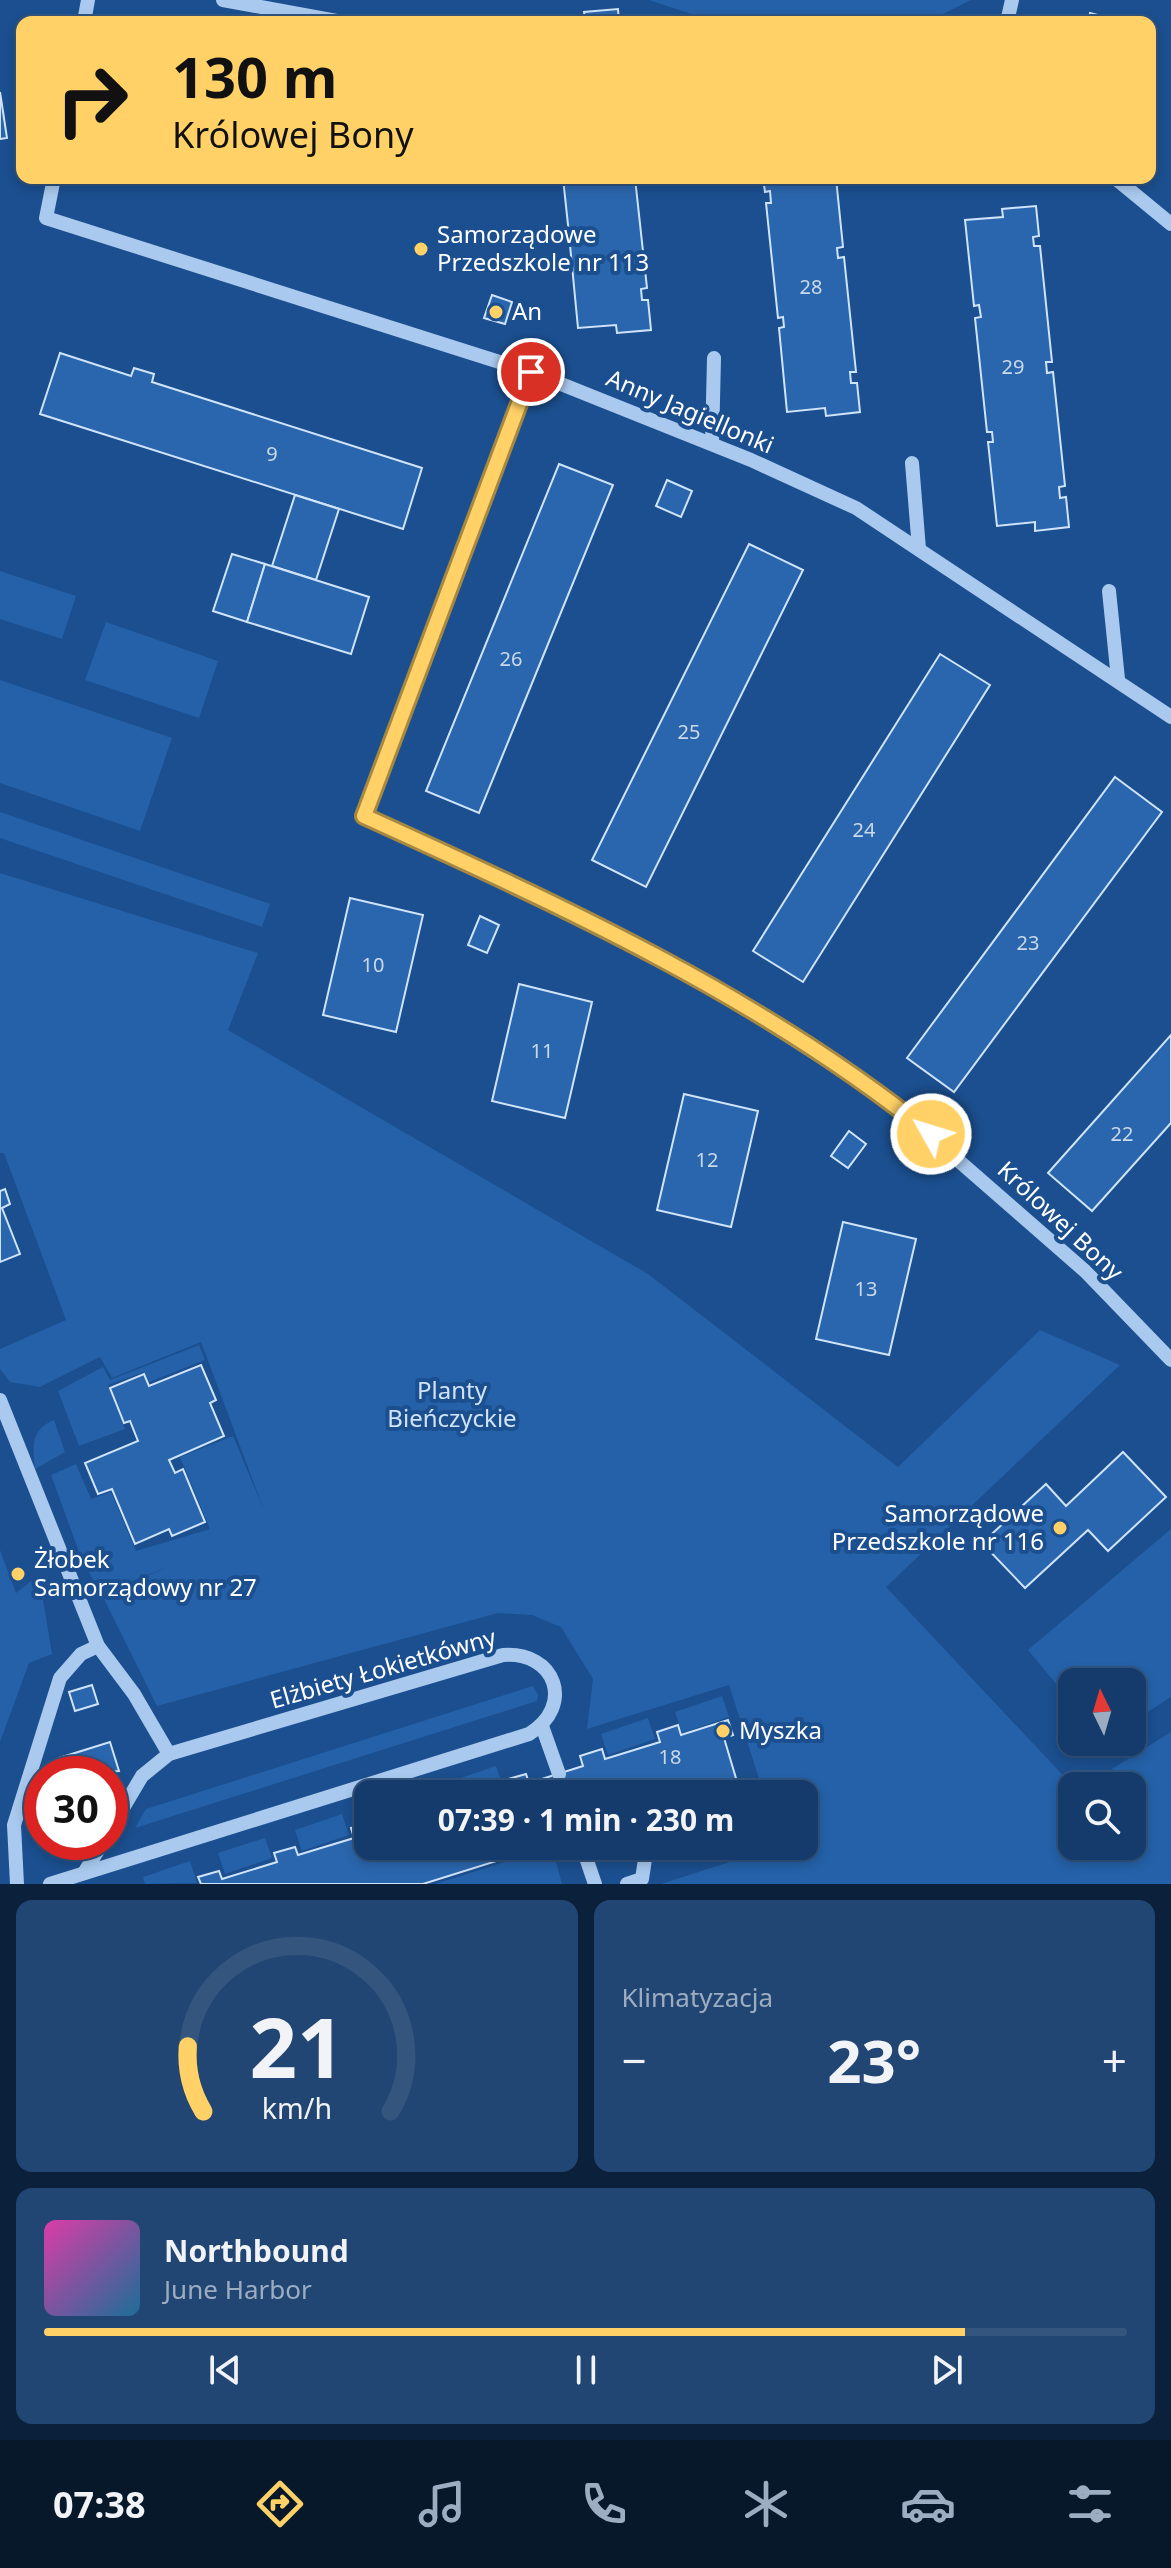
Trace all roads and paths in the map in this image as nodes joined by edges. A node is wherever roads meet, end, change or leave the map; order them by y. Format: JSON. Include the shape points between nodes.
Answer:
{"nodes":[{"id":1,"x":223,"y":0,"type":"edge"},
{"id":2,"x":310,"y":16,"type":"edge"},
{"id":3,"x":53,"y":184,"type":"edge"},
{"id":4,"x":1122,"y":184,"type":"edge"},
{"id":5,"x":1171,"y":224,"type":"edge"},
{"id":6,"x":714,"y":358,"type":"dead end"},
{"id":7,"x":531,"y":372,"type":"junction"},
{"id":8,"x":712,"y":443,"type":"junction"},
{"id":9,"x":912,"y":463,"type":"dead end"},
{"id":10,"x":919,"y":549,"type":"junction"},
{"id":11,"x":1109,"y":591,"type":"dead end"},
{"id":12,"x":1118,"y":679,"type":"junction"},
{"id":13,"x":1171,"y":717,"type":"edge"},
{"id":14,"x":1171,"y":1360,"type":"edge"},
{"id":15,"x":0,"y":1400,"type":"edge"},
{"id":16,"x":98,"y":1646,"type":"junction"},
{"id":17,"x":542,"y":1726,"type":"junction"},
{"id":18,"x":169,"y":1754,"type":"junction"},
{"id":19,"x":559,"y":1774,"type":"tunnel mouth"},
{"id":20,"x":128,"y":1800,"type":"edge"},
{"id":21,"x":92,"y":1860,"type":"edge"},
{"id":22,"x":587,"y":1860,"type":"edge"},
{"id":23,"x":645,"y":1860,"type":"edge"},
{"id":24,"x":84,"y":1873,"type":"junction"},
{"id":25,"x":17,"y":1884,"type":"edge"},
{"id":26,"x":50,"y":1884,"type":"edge"},
{"id":27,"x":595,"y":1884,"type":"edge"},
{"id":28,"x":627,"y":1884,"type":"edge"}],
"edges":[{"from":1,"to":2,"type":"street"},
{"from":3,"to":7,"type":"street","name":"Anny Jagiellonki","via":[[46,218]]},
{"from":4,"to":5,"type":"street"},
{"from":6,"to":8,"type":"street"},
{"from":7,"to":8,"type":"street","name":"Anny Jagiellonki"},
{"from":7,"to":14,"type":"street","name":"Królowej Bony","via":[[364,816],[631,940],[889,1100],[1085,1271]]},
{"from":8,"to":10,"type":"street","name":"Anny Jagiellonki","via":[[856,508]]},
{"from":9,"to":10,"type":"street"},
{"from":10,"to":12,"type":"street","name":"Anny Jagiellonki"},
{"from":11,"to":12,"type":"street"},
{"from":12,"to":13,"type":"street","name":"Anny Jagiellonki"},
{"from":15,"to":16,"type":"street"},
{"from":16,"to":18,"type":"street"},
{"from":16,"to":25,"type":"street","via":[[81,1654],[60,1678],[14,1825]]},
{"from":17,"to":18,"type":"street","name":"Elżbiety Łokietkówny","via":[[555,1704],[551,1676],[543,1665],[517,1654]]},
{"from":17,"to":19,"type":"street"},
{"from":17,"to":24,"type":"street"},
{"from":18,"to":20,"type":"street","name":"Elżbiety Łokietkówny","via":[[142,1776]]},
{"from":21,"to":24,"type":"street"},
{"from":22,"to":27,"type":"street"},
{"from":23,"to":28,"type":"street","via":[[642,1879]]},
{"from":24,"to":26,"type":"street"}]}
